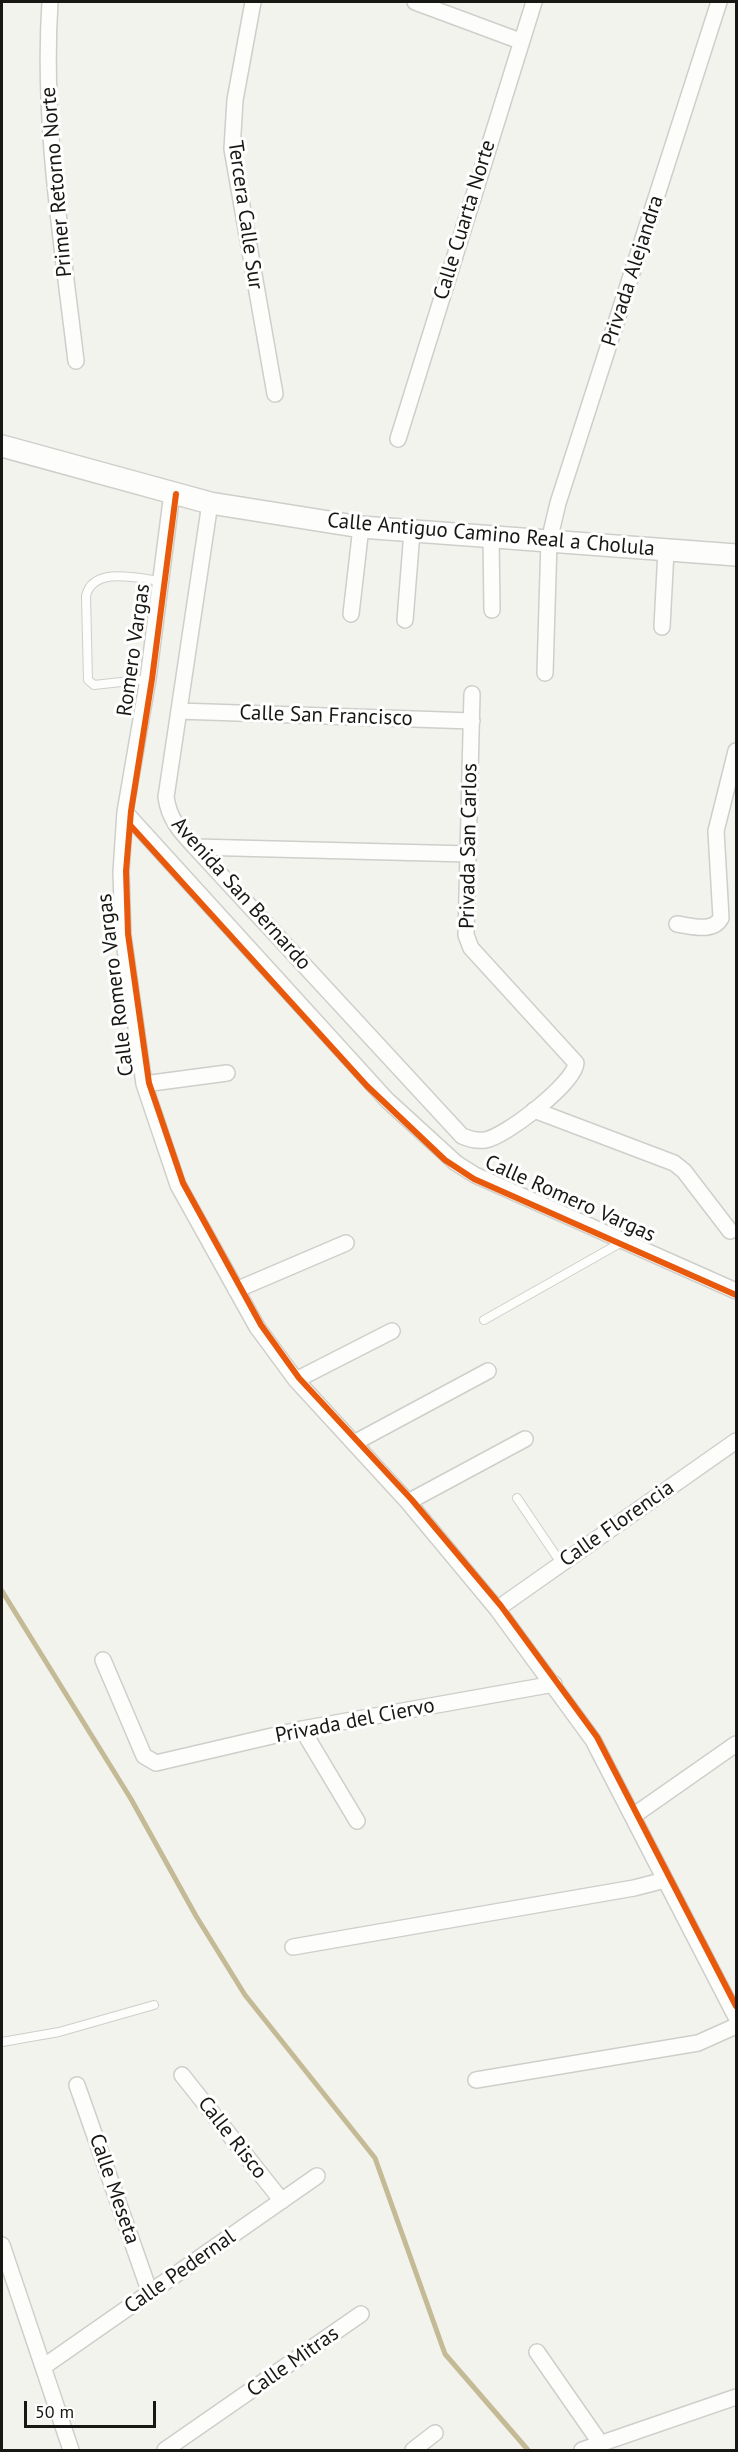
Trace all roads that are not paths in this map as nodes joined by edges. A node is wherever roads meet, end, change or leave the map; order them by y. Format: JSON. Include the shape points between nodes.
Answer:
{"nodes":[{"id":1,"x":50,"y":2,"type":"edge"},
{"id":2,"x":253,"y":2,"type":"edge"},
{"id":3,"x":534,"y":2,"type":"edge"},
{"id":4,"x":720,"y":2,"type":"edge"},
{"id":5,"x":422,"y":3,"type":"edge"},
{"id":6,"x":520,"y":41,"type":"junction"},
{"id":7,"x":76,"y":361,"type":"dead end"},
{"id":8,"x":275,"y":393,"type":"dead end"},
{"id":9,"x":398,"y":439,"type":"dead end"},
{"id":10,"x":2,"y":446,"type":"edge"},
{"id":11,"x":172,"y":493,"type":"junction"},
{"id":12,"x":210,"y":503,"type":"junction"},
{"id":13,"x":361,"y":527,"type":"junction"},
{"id":14,"x":412,"y":532,"type":"junction"},
{"id":15,"x":491,"y":537,"type":"junction"},
{"id":16,"x":549,"y":541,"type":"junction"},
{"id":17,"x":666,"y":550,"type":"junction"},
{"id":18,"x":736,"y":555,"type":"edge"},
{"id":19,"x":160,"y":581,"type":"junction"},
{"id":20,"x":492,"y":610,"type":"dead end"},
{"id":21,"x":351,"y":614,"type":"dead end"},
{"id":22,"x":405,"y":620,"type":"dead end"},
{"id":23,"x":662,"y":627,"type":"dead end"},
{"id":24,"x":545,"y":673,"type":"dead end"},
{"id":25,"x":148,"y":679,"type":"junction"},
{"id":26,"x":472,"y":694,"type":"dead end"},
{"id":27,"x":179,"y":711,"type":"junction"},
{"id":28,"x":472,"y":721,"type":"junction"},
{"id":29,"x":736,"y":751,"type":"edge"},
{"id":30,"x":125,"y":812,"type":"junction"},
{"id":31,"x":195,"y":847,"type":"junction"},
{"id":32,"x":469,"y":854,"type":"junction"},
{"id":33,"x":677,"y":924,"type":"dead end"},
{"id":34,"x":227,"y":1073,"type":"dead end"},
{"id":35,"x":144,"y":1084,"type":"junction"},
{"id":36,"x":534,"y":1110,"type":"junction"},
{"id":37,"x":730,"y":1231,"type":"dead end"},
{"id":38,"x":622,"y":1242,"type":"junction"},
{"id":39,"x":346,"y":1244,"type":"dead end"},
{"id":40,"x":236,"y":1290,"type":"junction"},
{"id":41,"x":736,"y":1291,"type":"edge"},
{"id":42,"x":484,"y":1320,"type":"dead end"},
{"id":43,"x":392,"y":1331,"type":"dead end"},
{"id":44,"x":488,"y":1371,"type":"dead end"},
{"id":45,"x":296,"y":1380,"type":"junction"},
{"id":46,"x":525,"y":1439,"type":"dead end"},
{"id":47,"x":736,"y":1441,"type":"edge"},
{"id":48,"x":354,"y":1443,"type":"junction"},
{"id":49,"x":517,"y":1498,"type":"dead end"},
{"id":50,"x":408,"y":1502,"type":"junction"},
{"id":51,"x":561,"y":1563,"type":"junction"},
{"id":52,"x":497,"y":1609,"type":"junction"},
{"id":53,"x":103,"y":1660,"type":"dead end"},
{"id":54,"x":554,"y":1684,"type":"junction"},
{"id":55,"x":302,"y":1729,"type":"junction"},
{"id":56,"x":736,"y":1744,"type":"edge"},
{"id":57,"x":633,"y":1816,"type":"junction"},
{"id":58,"x":357,"y":1821,"type":"dead end"},
{"id":59,"x":664,"y":1880,"type":"junction"},
{"id":60,"x":293,"y":1947,"type":"dead end"},
{"id":61,"x":154,"y":2005,"type":"dead end"},
{"id":62,"x":736,"y":2017,"type":"edge"},
{"id":63,"x":736,"y":2026,"type":"edge"},
{"id":64,"x":2,"y":2042,"type":"edge"},
{"id":65,"x":182,"y":2076,"type":"dead end"},
{"id":66,"x":476,"y":2080,"type":"dead end"},
{"id":67,"x":77,"y":2085,"type":"dead end"},
{"id":68,"x":317,"y":2176,"type":"dead end"},
{"id":69,"x":282,"y":2201,"type":"junction"},
{"id":70,"x":2,"y":2245,"type":"edge"},
{"id":71,"x":150,"y":2293,"type":"junction"},
{"id":72,"x":361,"y":2314,"type":"dead end"},
{"id":73,"x":537,"y":2352,"type":"dead end"},
{"id":74,"x":43,"y":2367,"type":"junction"},
{"id":75,"x":736,"y":2397,"type":"edge"},
{"id":76,"x":435,"y":2433,"type":"dead end"},
{"id":77,"x":601,"y":2444,"type":"junction"},
{"id":78,"x":71,"y":2451,"type":"edge"},
{"id":79,"x":165,"y":2451,"type":"edge"},
{"id":80,"x":413,"y":2451,"type":"edge"},
{"id":81,"x":582,"y":2451,"type":"edge"}],
"edges":[{"from":1,"to":7,"type":"street","name":"Primer Retorno Norte","via":[[47,71],[52,150]]},
{"from":2,"to":8,"type":"street","name":"Tercera Calle Sur","via":[[235,100],[232,149]]},
{"from":3,"to":6,"type":"street","name":"Calle Cuarta Norte"},
{"from":4,"to":16,"type":"street","name":"Privada Alejandra"},
{"from":5,"to":6,"type":"street"},
{"from":6,"to":9,"type":"street","name":"Calle Cuarta Norte"},
{"from":10,"to":11,"type":"main road","name":"Calle Antiguo Camino Real a Cholula"},
{"from":11,"to":12,"type":"main road","name":"Calle Antiguo Camino Real a Cholula"},
{"from":11,"to":19,"type":"street","name":"Romero Vargas"},
{"from":12,"to":13,"type":"main road","name":"Calle Antiguo Camino Real a Cholula"},
{"from":12,"to":27,"type":"street","name":"Avenida San Bernardo"},
{"from":13,"to":14,"type":"main road","name":"Calle Antiguo Camino Real a Cholula"},
{"from":13,"to":21,"type":"street"},
{"from":14,"to":15,"type":"main road","name":"Calle Antiguo Camino Real a Cholula"},
{"from":14,"to":22,"type":"street"},
{"from":15,"to":16,"type":"main road","name":"Calle Antiguo Camino Real a Cholula"},
{"from":15,"to":20,"type":"street"},
{"from":16,"to":17,"type":"main road","name":"Calle Antiguo Camino Real a Cholula"},
{"from":16,"to":24,"type":"street","name":"Privada Alejandra"},
{"from":17,"to":18,"type":"main road","name":"Calle Antiguo Camino Real a Cholula"},
{"from":17,"to":23,"type":"street"},
{"from":19,"to":25,"type":"street","name":"Romero Vargas"},
{"from":19,"to":25,"type":"lane","via":[[101,577],[88,587],[86,596],[88,680],[94,685]]},
{"from":25,"to":30,"type":"street","name":"Romero Vargas"},
{"from":26,"to":28,"type":"street","name":"Privada San Carlos"},
{"from":27,"to":28,"type":"street","name":"Calle San Francisco"},
{"from":27,"to":31,"type":"street","name":"Avenida San Bernardo","via":[[165,797],[174,824]]},
{"from":28,"to":32,"type":"street","name":"Privada San Carlos"},
{"from":29,"to":33,"type":"street","via":[[717,823],[721,918],[718,925],[711,927]]},
{"from":30,"to":35,"type":"street","name":"Calle Romero Vargas","via":[[121,872],[123,935]]},
{"from":30,"to":38,"type":"street","name":"Calle Romero Vargas","via":[[372,1084],[456,1163]]},
{"from":31,"to":32,"type":"street"},
{"from":31,"to":36,"type":"street","name":"Avenida San Bernardo","via":[[462,1136],[484,1140],[496,1136]]},
{"from":32,"to":36,"type":"street","name":"Privada San Carlos","via":[[466,935],[471,948],[576,1063],[572,1075]]},
{"from":34,"to":35,"type":"street"},
{"from":35,"to":40,"type":"street","name":"Calle Romero Vargas","via":[[178,1185]]},
{"from":36,"to":37,"type":"street","via":[[674,1163]]},
{"from":38,"to":41,"type":"street","name":"Calle Romero Vargas"},
{"from":38,"to":42,"type":"lane"},
{"from":39,"to":40,"type":"street"},
{"from":40,"to":45,"type":"street","name":"Calle Romero Vargas","via":[[257,1327]]},
{"from":43,"to":45,"type":"street"},
{"from":44,"to":48,"type":"street"},
{"from":45,"to":48,"type":"street","name":"Calle Romero Vargas"},
{"from":46,"to":50,"type":"street"},
{"from":47,"to":51,"type":"street","name":"Calle Florencia"},
{"from":48,"to":50,"type":"street","name":"Calle Romero Vargas"},
{"from":49,"to":51,"type":"lane"},
{"from":50,"to":52,"type":"street","name":"Calle Romero Vargas"},
{"from":51,"to":52,"type":"street","name":"Calle Florencia"},
{"from":52,"to":54,"type":"street","name":"Calle Romero Vargas"},
{"from":53,"to":55,"type":"street","name":"Privada del Ciervo","via":[[144,1756],[156,1763]]},
{"from":54,"to":55,"type":"street","name":"Privada del Ciervo"},
{"from":54,"to":57,"type":"street","name":"Calle Romero Vargas","via":[[593,1740]]},
{"from":55,"to":58,"type":"street"},
{"from":56,"to":57,"type":"street"},
{"from":57,"to":59,"type":"street","name":"Calle Romero Vargas"},
{"from":59,"to":60,"type":"street"},
{"from":59,"to":62,"type":"street","name":"Calle Romero Vargas"},
{"from":61,"to":64,"type":"lane"},
{"from":63,"to":66,"type":"street","via":[[698,2043]]},
{"from":65,"to":69,"type":"street","name":"Calle Risco"},
{"from":67,"to":71,"type":"street","name":"Calle Meseta"},
{"from":68,"to":69,"type":"street","name":"Calle Pedernal"},
{"from":69,"to":71,"type":"street","name":"Calle Pedernal"},
{"from":70,"to":74,"type":"street"},
{"from":71,"to":74,"type":"street","name":"Calle Pedernal"},
{"from":72,"to":79,"type":"street","name":"Calle Mitras"},
{"from":73,"to":77,"type":"street"},
{"from":74,"to":78,"type":"street"},
{"from":75,"to":77,"type":"street"},
{"from":76,"to":80,"type":"street"},
{"from":77,"to":81,"type":"street"}]}
